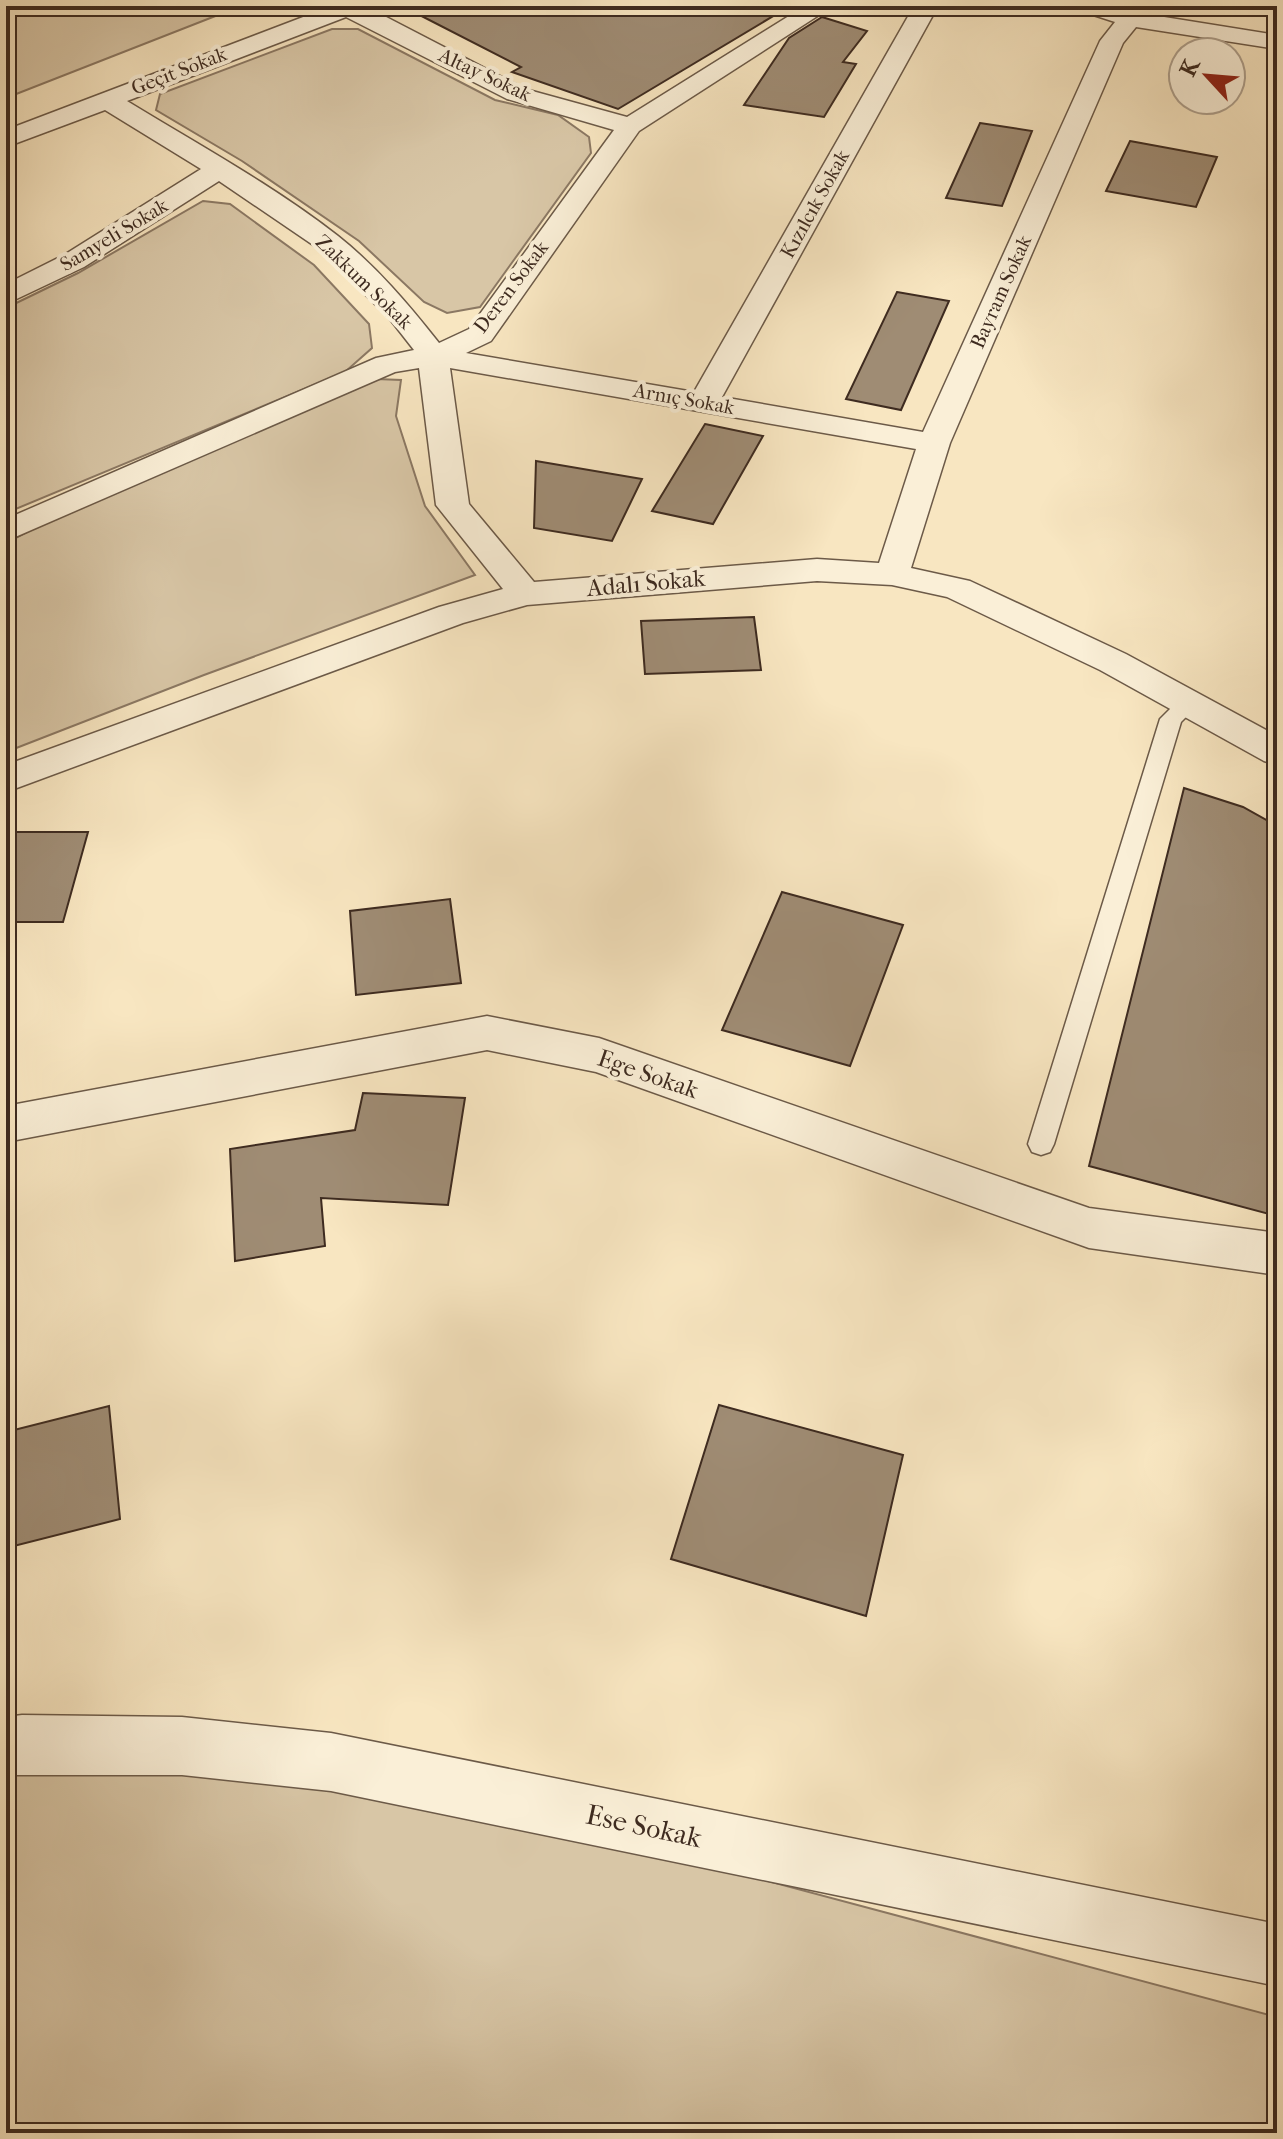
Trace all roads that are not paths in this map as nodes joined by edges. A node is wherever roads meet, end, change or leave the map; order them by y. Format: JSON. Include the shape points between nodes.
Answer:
{"nodes":[{"id":1,"x":821,"y":6,"type":"edge"},
{"id":2,"x":926,"y":6,"type":"edge"},
{"id":3,"x":1089,"y":6,"type":"edge"},
{"id":4,"x":350,"y":7,"type":"edge"},
{"id":5,"x":1130,"y":19,"type":"junction"},
{"id":6,"x":1277,"y":42,"type":"edge"},
{"id":7,"x":105,"y":99,"type":"junction"},
{"id":8,"x":630,"y":126,"type":"junction"},
{"id":9,"x":6,"y":139,"type":"edge"},
{"id":10,"x":219,"y":169,"type":"junction"},
{"id":11,"x":6,"y":295,"type":"edge"},
{"id":12,"x":434,"y":356,"type":"junction"},
{"id":13,"x":704,"y":402,"type":"junction"},
{"id":14,"x":934,"y":443,"type":"junction"},
{"id":15,"x":6,"y":531,"type":"edge"},
{"id":16,"x":892,"y":574,"type":"junction"},
{"id":17,"x":525,"y":594,"type":"junction"},
{"id":18,"x":1188,"y":704,"type":"junction"},
{"id":19,"x":1277,"y":752,"type":"edge"},
{"id":20,"x":6,"y":779,"type":"edge"},
{"id":21,"x":6,"y":1124,"type":"edge"},
{"id":22,"x":1041,"y":1144,"type":"dead end"},
{"id":23,"x":1277,"y":1254,"type":"edge"},
{"id":24,"x":6,"y":1746,"type":"edge"},
{"id":25,"x":1277,"y":1955,"type":"edge"}],
"edges":[{"from":1,"to":8,"type":"street","name":"Deren Sokak"},
{"from":2,"to":13,"type":"street","name":"Kızılcık Sokak"},
{"from":3,"to":5,"type":"street"},
{"from":4,"to":7,"type":"street","name":"Geçit Sokak"},
{"from":4,"to":8,"type":"street","name":"Altay Sokak","via":[[516,94]]},
{"from":5,"to":6,"type":"street"},
{"from":5,"to":14,"type":"street","name":"Bayram Sokak","via":[[1112,41]]},
{"from":7,"to":9,"type":"street","name":"Geçit Sokak"},
{"from":7,"to":10,"type":"street","name":"Zakkum Sokak"},
{"from":8,"to":12,"type":"street","name":"Deren Sokak","via":[[480,335]]},
{"from":10,"to":11,"type":"street","name":"Samyeli Sokak","via":[[74,261]]},
{"from":10,"to":12,"type":"street","name":"Zakkum Sokak","via":[[329,243],[399,312]]},
{"from":12,"to":13,"type":"street","name":"Arnıç Sokak"},
{"from":12,"to":15,"type":"street","name":"Deren Sokak","via":[[387,364]]},
{"from":12,"to":17,"type":"street","via":[[453,505]]},
{"from":13,"to":14,"type":"street","name":"Arnıç Sokak"},
{"from":14,"to":16,"type":"street","name":"Bayram Sokak"},
{"from":16,"to":17,"type":"street","name":"Adalı Sokak","via":[[817,570]]},
{"from":16,"to":18,"type":"street","name":"Adalı Sokak","via":[[958,589],[1113,662]]},
{"from":17,"to":20,"type":"street","name":"Adalı Sokak","via":[[436,620]]},
{"from":18,"to":19,"type":"street","name":"Adalı Sokak"},
{"from":18,"to":22,"type":"lane","via":[[1171,719]]},
{"from":21,"to":23,"type":"street","name":"Ege Sokak","via":[[487,1033],[599,1055],[1089,1228]]},
{"from":24,"to":25,"type":"street","name":"Ese Sokak","via":[[182,1746],[331,1762]]}]}
